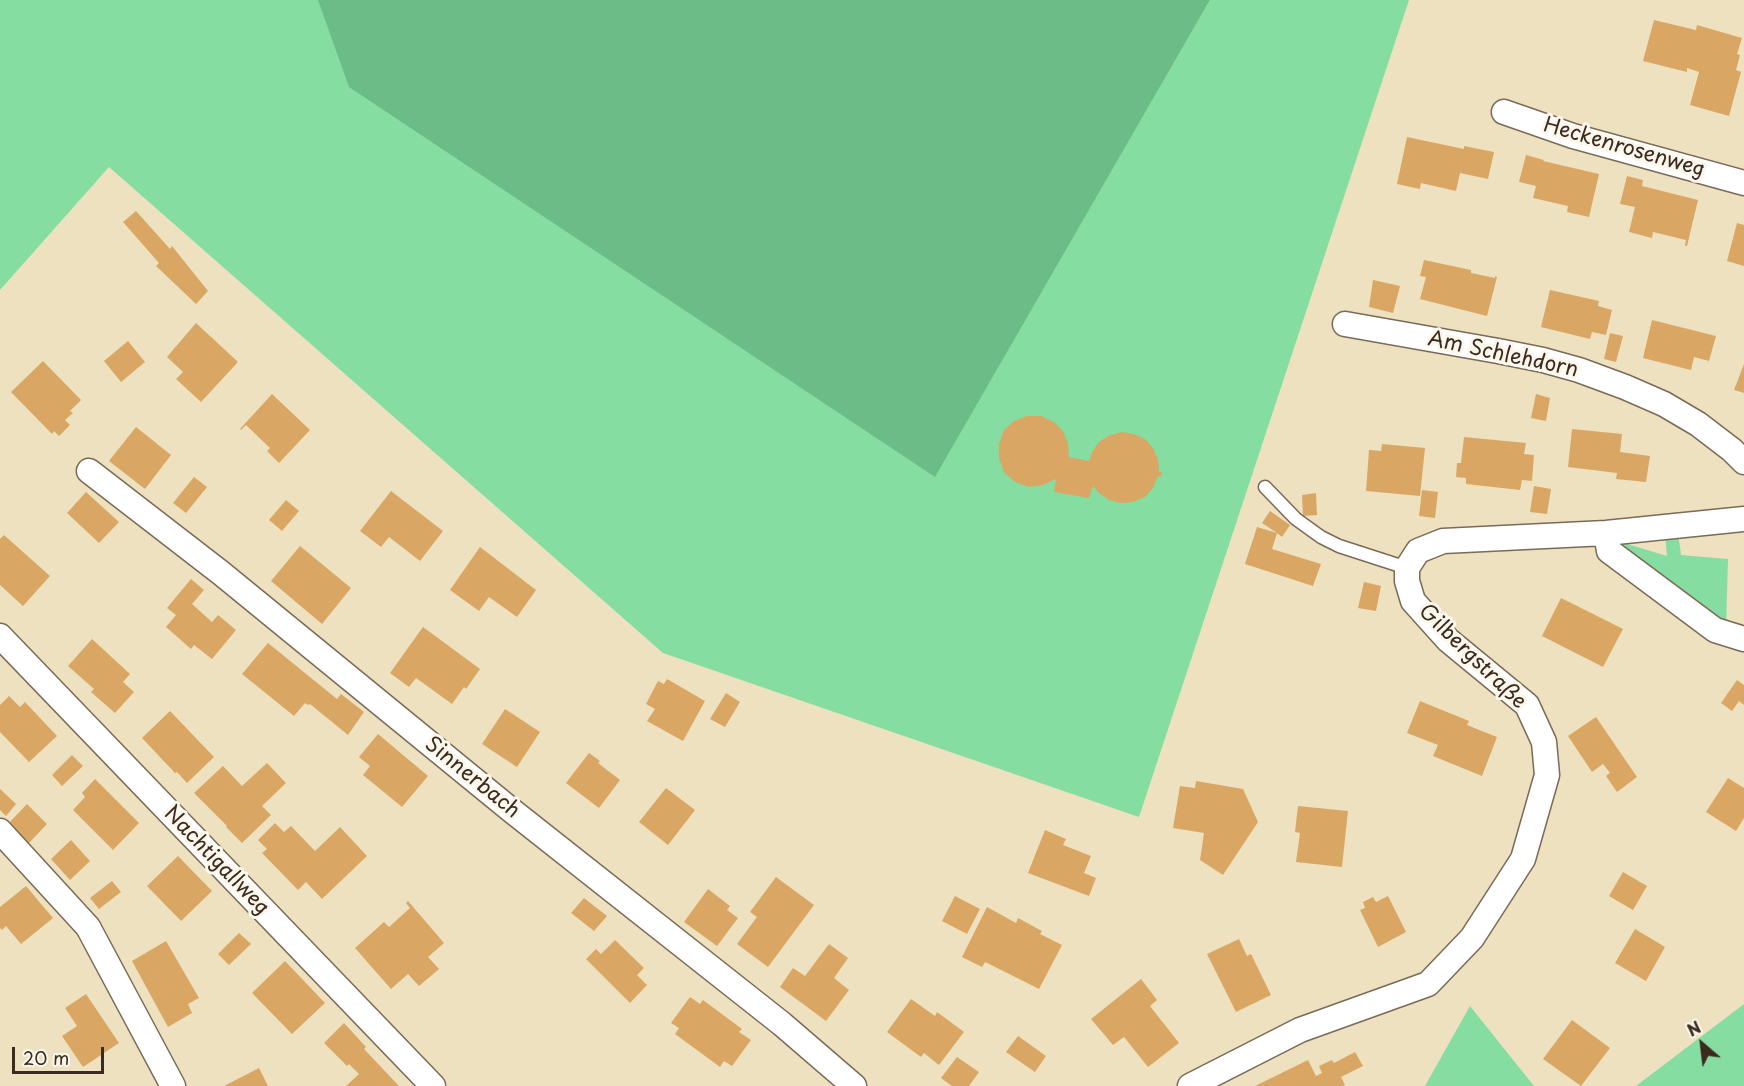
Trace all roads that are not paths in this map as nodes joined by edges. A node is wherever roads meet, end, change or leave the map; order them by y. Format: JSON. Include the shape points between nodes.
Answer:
{"nodes":[{"id":1,"x":1504,"y":112,"type":"dead end"},
{"id":2,"x":1744,"y":183,"type":"edge"},
{"id":3,"x":1345,"y":324,"type":"dead end"},
{"id":4,"x":1744,"y":462,"type":"edge"},
{"id":5,"x":89,"y":471,"type":"dead end"},
{"id":6,"x":1265,"y":487,"type":"dead end"},
{"id":7,"x":1744,"y":519,"type":"edge"},
{"id":8,"x":1606,"y":533,"type":"junction"},
{"id":9,"x":1407,"y":568,"type":"junction"},
{"id":10,"x":0,"y":636,"type":"edge"},
{"id":11,"x":1744,"y":639,"type":"edge"},
{"id":12,"x":0,"y":831,"type":"edge"},
{"id":13,"x":173,"y":1086,"type":"edge"},
{"id":14,"x":433,"y":1086,"type":"edge"},
{"id":15,"x":854,"y":1086,"type":"edge"},
{"id":16,"x":1190,"y":1086,"type":"edge"}],
"edges":[{"from":1,"to":2,"type":"street","name":"Heckenrosenweg","via":[[1574,136]]},
{"from":3,"to":4,"type":"street","name":"Am Schlehdorn","via":[[1498,351],[1579,370],[1664,404],[1698,424]]},
{"from":5,"to":15,"type":"street","name":"Sinnerbach","via":[[782,1024]]},
{"from":6,"to":9,"type":"lane","via":[[1296,519],[1321,537]]},
{"from":7,"to":8,"type":"street"},
{"from":8,"to":9,"type":"street","via":[[1443,541],[1418,551]]},
{"from":8,"to":11,"type":"street","via":[[1609,551],[1715,630]]},
{"from":9,"to":16,"type":"street","name":"Gilbergstraße","via":[[1413,601],[1448,640],[1527,705],[1544,742],[1547,775],[1523,859],[1472,938],[1428,984],[1300,1030]]},
{"from":10,"to":14,"type":"street","name":"Nachtigallweg"},
{"from":12,"to":13,"type":"street","via":[[88,927]]}]}
